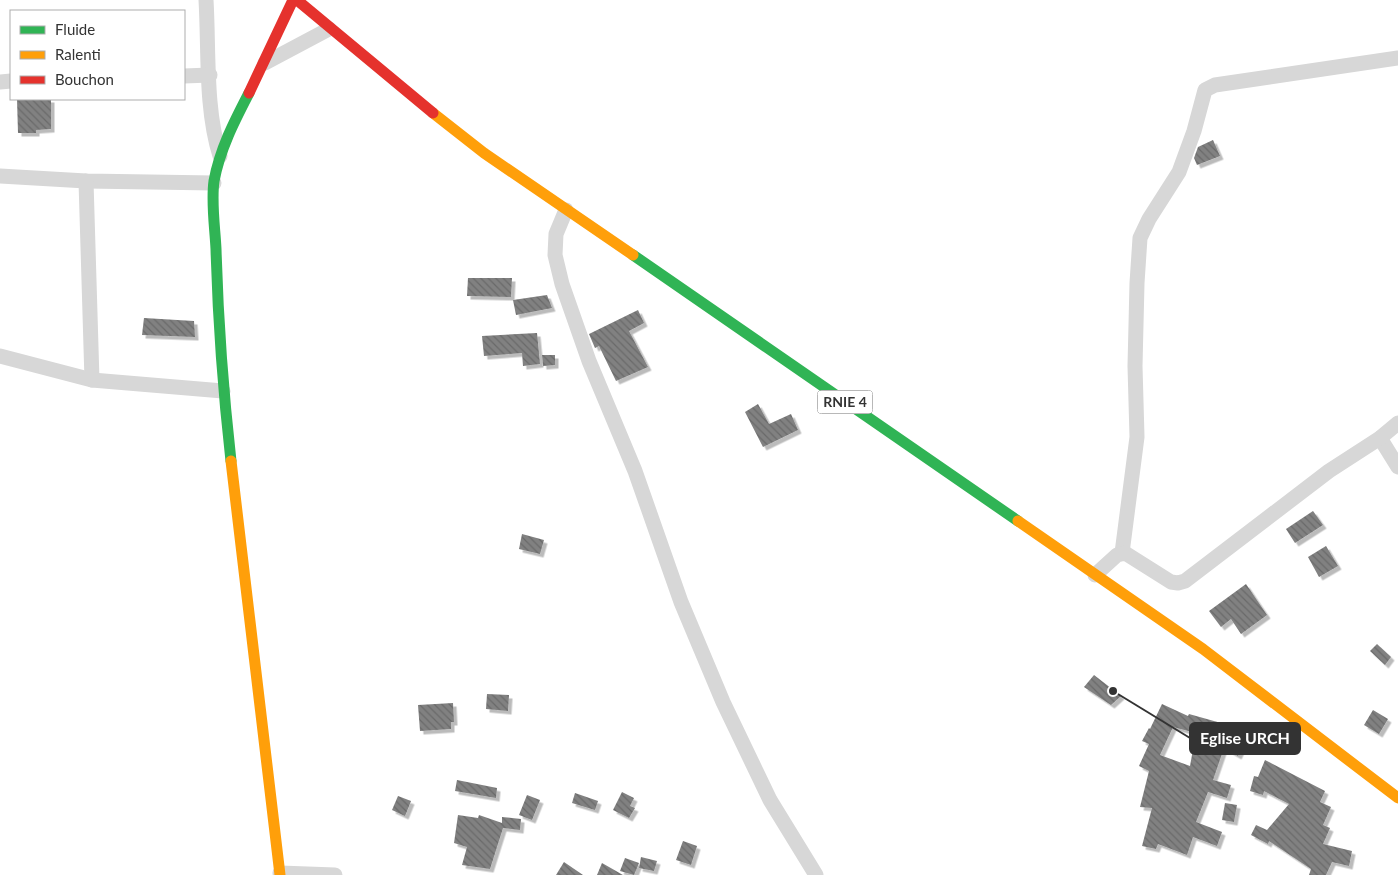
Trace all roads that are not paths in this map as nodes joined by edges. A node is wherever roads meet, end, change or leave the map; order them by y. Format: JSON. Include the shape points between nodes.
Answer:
{"nodes":[{"id":1,"x":206,"y":0,"type":"edge"},
{"id":2,"x":295,"y":0,"type":"edge"},
{"id":3,"x":329,"y":29,"type":"junction"},
{"id":4,"x":1398,"y":58,"type":"edge"},
{"id":5,"x":265,"y":63,"type":"junction"},
{"id":6,"x":210,"y":75,"type":"junction"},
{"id":7,"x":185,"y":76,"type":"edge"},
{"id":8,"x":220,"y":156,"type":"junction"},
{"id":9,"x":0,"y":176,"type":"edge"},
{"id":10,"x":86,"y":181,"type":"junction"},
{"id":11,"x":214,"y":183,"type":"junction"},
{"id":12,"x":566,"y":210,"type":"junction"},
{"id":13,"x":0,"y":356,"type":"edge"},
{"id":14,"x":92,"y":380,"type":"junction"},
{"id":15,"x":223,"y":391,"type":"junction"},
{"id":16,"x":1398,"y":423,"type":"edge"},
{"id":17,"x":1380,"y":438,"type":"junction"},
{"id":18,"x":1398,"y":467,"type":"edge"},
{"id":19,"x":1122,"y":553,"type":"junction"},
{"id":20,"x":1095,"y":575,"type":"junction"},
{"id":21,"x":1398,"y":798,"type":"edge"},
{"id":22,"x":280,"y":874,"type":"edge"},
{"id":23,"x":336,"y":875,"type":"edge"},
{"id":24,"x":816,"y":875,"type":"edge"}],
"edges":[{"from":1,"to":6,"type":"street"},
{"from":2,"to":3,"type":"main road","number":"RNIE 4"},
{"from":2,"to":5,"type":"main road"},
{"from":3,"to":5,"type":"street"},
{"from":3,"to":12,"type":"main road","number":"RNIE 4","via":[[484,153]]},
{"from":4,"to":19,"type":"street","via":[[1215,85],[1205,90],[1179,172],[1140,238],[1136,302],[1137,436]]},
{"from":5,"to":8,"type":"main road","via":[[245,98]]},
{"from":6,"to":7,"type":"street"},
{"from":6,"to":8,"type":"street","via":[[211,114]]},
{"from":8,"to":11,"type":"main road"},
{"from":9,"to":10,"type":"street"},
{"from":10,"to":11,"type":"street"},
{"from":10,"to":14,"type":"street"},
{"from":11,"to":15,"type":"main road"},
{"from":12,"to":20,"type":"main road","number":"RNIE 4"},
{"from":12,"to":24,"type":"street","via":[[556,234],[555,255],[589,361],[635,471],[681,602],[723,702],[770,800]]},
{"from":13,"to":14,"type":"street"},
{"from":14,"to":15,"type":"street"},
{"from":15,"to":22,"type":"main road"},
{"from":16,"to":17,"type":"street"},
{"from":17,"to":18,"type":"street"},
{"from":17,"to":19,"type":"street","via":[[1328,471],[1185,580],[1171,582]]},
{"from":19,"to":20,"type":"street"},
{"from":20,"to":21,"type":"main road","number":"RNIE 4","via":[[1203,649]]},
{"from":22,"to":23,"type":"street"}]}
